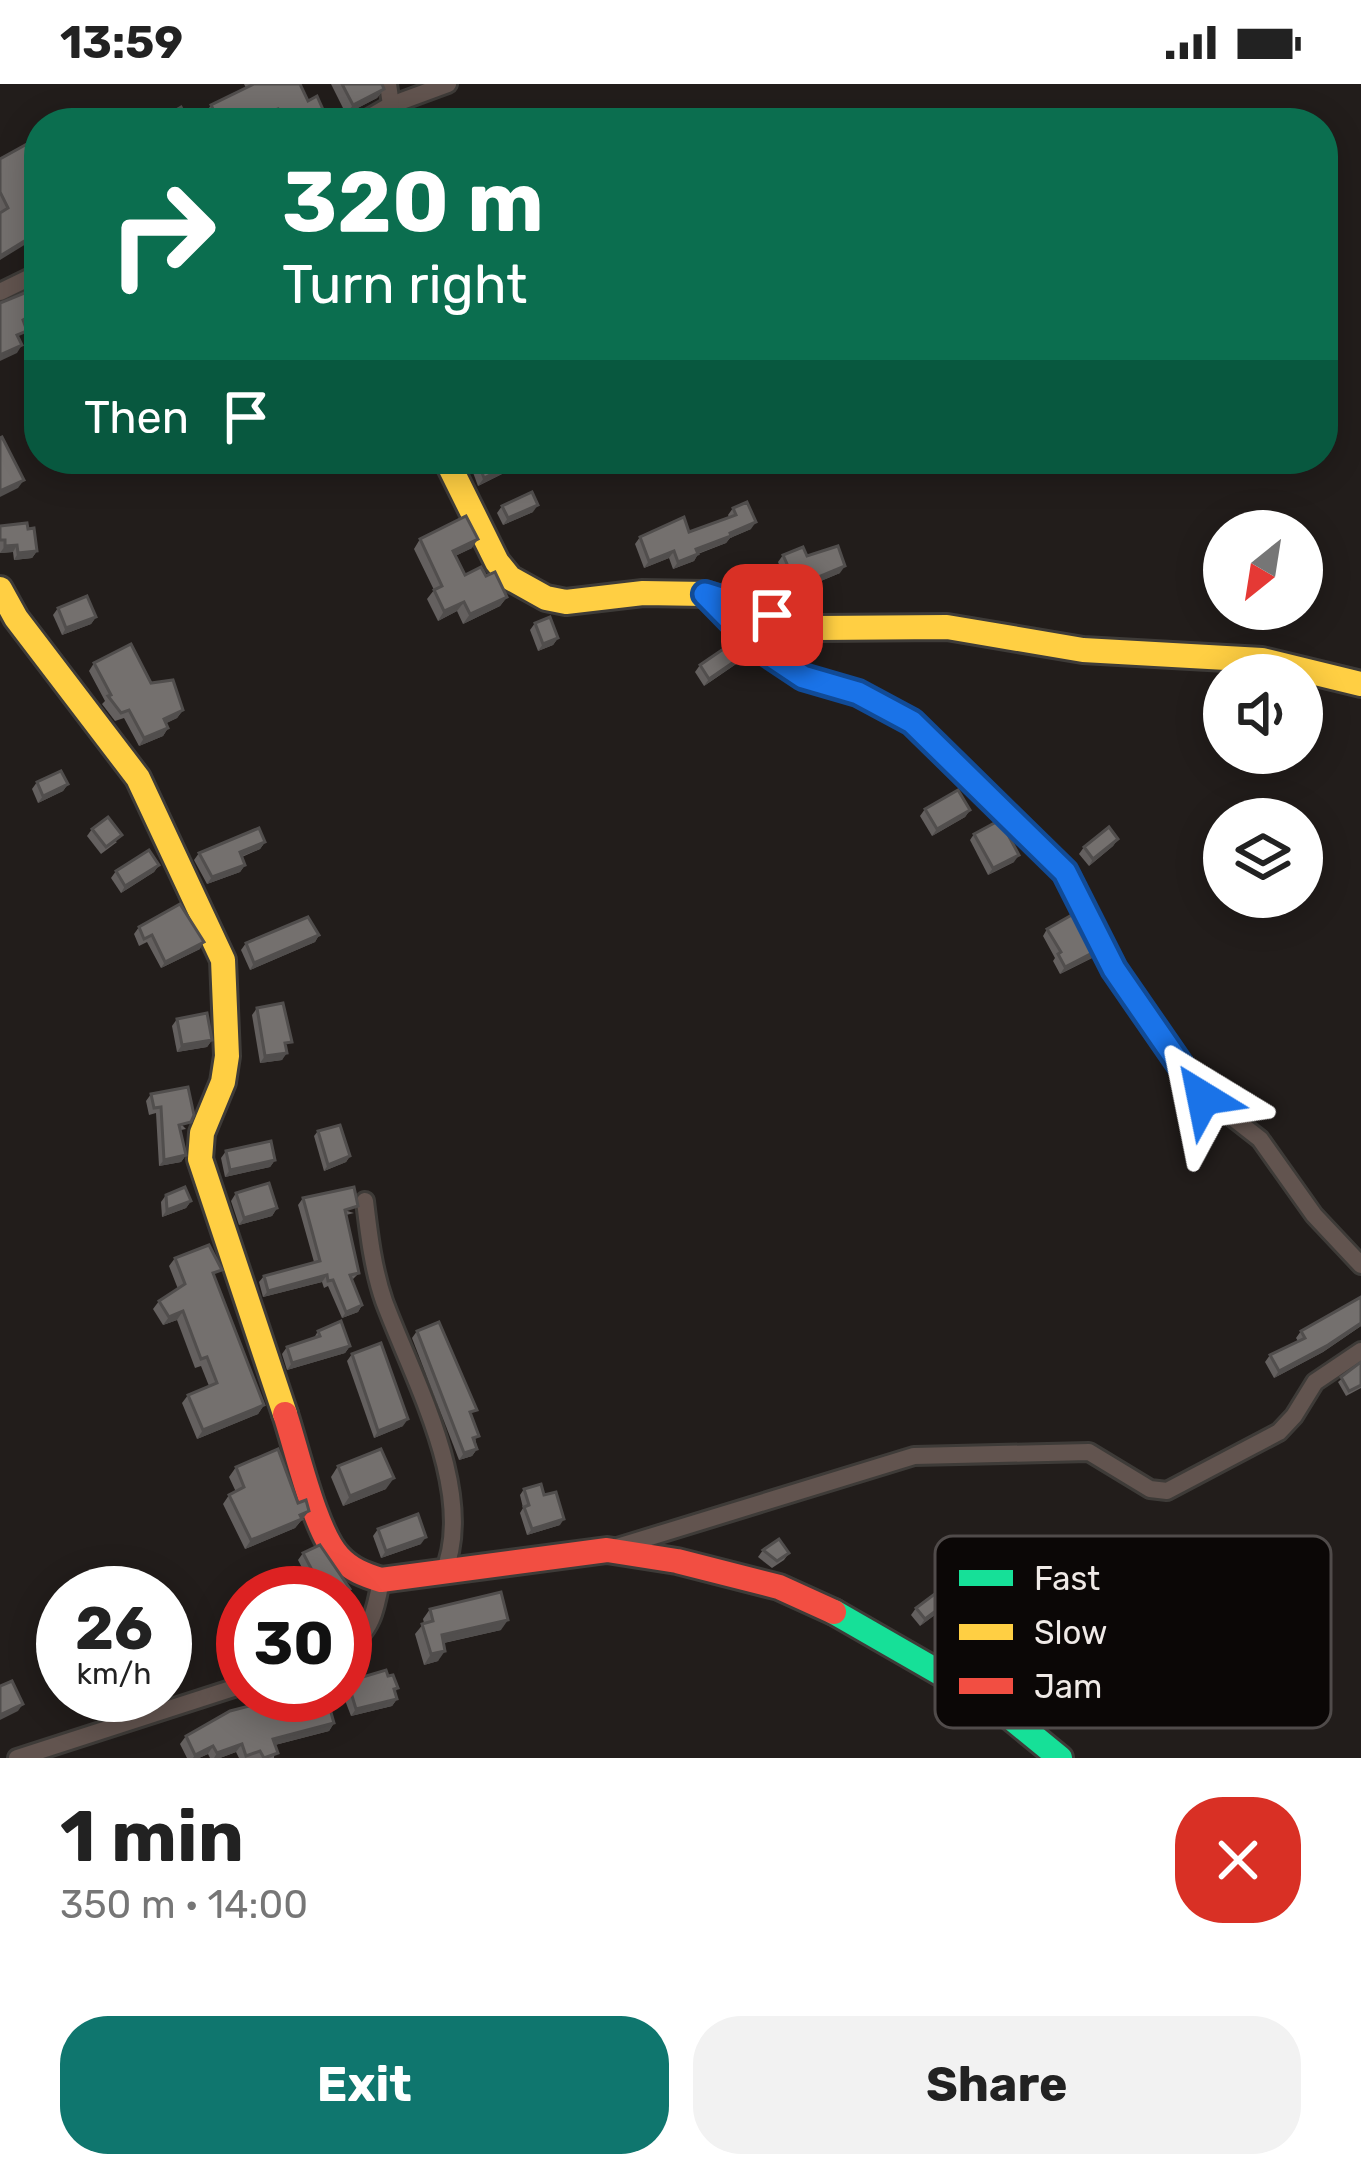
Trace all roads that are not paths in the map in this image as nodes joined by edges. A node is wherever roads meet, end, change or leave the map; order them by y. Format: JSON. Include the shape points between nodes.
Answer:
{"nodes":[{"id":1,"x":388,"y":84,"type":"edge"},
{"id":2,"x":448,"y":84,"type":"edge"},
{"id":3,"x":391,"y":105,"type":"junction"},
{"id":4,"x":386,"y":108,"type":"edge"},
{"id":5,"x":453,"y":474,"type":"edge"},
{"id":6,"x":0,"y":589,"type":"edge"},
{"id":7,"x":705,"y":594,"type":"junction"},
{"id":8,"x":1361,"y":684,"type":"edge"},
{"id":9,"x":365,"y":1202,"type":"dead end"},
{"id":10,"x":1361,"y":1265,"type":"edge"},
{"id":11,"x":1361,"y":1351,"type":"edge"},
{"id":12,"x":607,"y":1550,"type":"junction"},
{"id":13,"x":443,"y":1574,"type":"junction"},
{"id":14,"x":381,"y":1580,"type":"junction"},
{"id":15,"x":372,"y":1620,"type":"edge"},
{"id":16,"x":935,"y":1671,"type":"edge"},
{"id":17,"x":216,"y":1694,"type":"edge"},
{"id":18,"x":1024,"y":1728,"type":"edge"},
{"id":19,"x":17,"y":1758,"type":"edge"},
{"id":20,"x":1060,"y":1758,"type":"edge"}],
"edges":[{"from":1,"to":3,"type":"street"},
{"from":2,"to":3,"type":"street"},
{"from":3,"to":4,"type":"street"},
{"from":5,"to":7,"type":"street","via":[[497,562],[526,589],[566,602]]},
{"from":6,"to":14,"type":"street","via":[[138,778],[223,960],[227,1056],[202,1133],[203,1174],[327,1540],[338,1559]]},
{"from":7,"to":8,"type":"street","via":[[818,628],[947,627],[1083,650],[1262,659]]},
{"from":7,"to":10,"type":"street","via":[[755,645],[803,677],[858,693],[912,722],[1065,872],[1110,962],[1196,1089],[1260,1139],[1313,1215]]},
{"from":9,"to":13,"type":"street","via":[[383,1298],[444,1454],[453,1539]]},
{"from":11,"to":12,"type":"street","via":[[1315,1382],[1288,1426],[1167,1491],[1089,1452],[914,1456]]},
{"from":12,"to":13,"type":"street"},
{"from":12,"to":16,"type":"street","via":[[779,1587]]},
{"from":13,"to":14,"type":"street"},
{"from":14,"to":15,"type":"street"},
{"from":17,"to":19,"type":"street"},
{"from":18,"to":20,"type":"street"}]}
